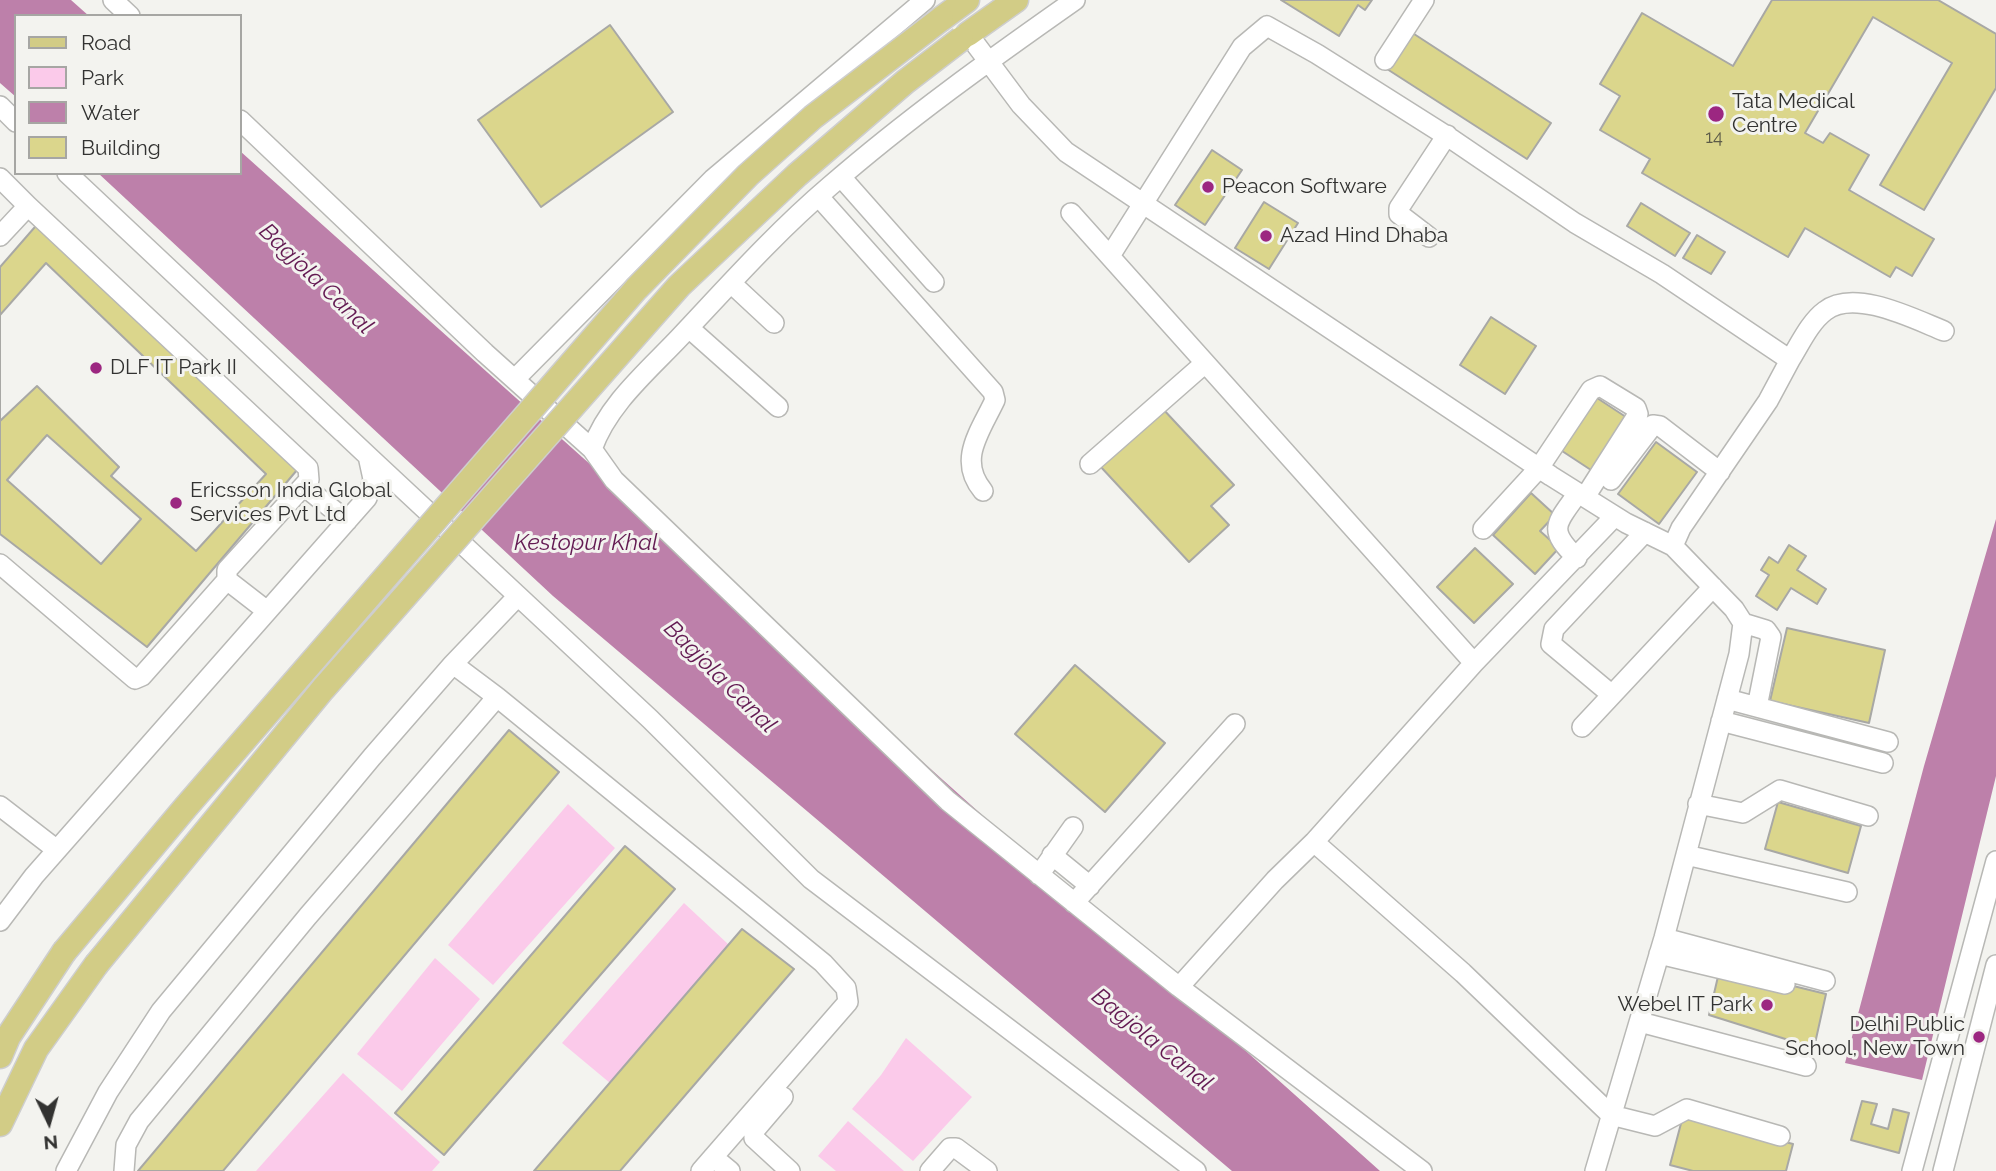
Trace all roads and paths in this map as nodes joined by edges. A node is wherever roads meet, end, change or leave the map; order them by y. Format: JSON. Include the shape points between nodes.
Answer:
{"nodes":[{"id":1,"x":113,"y":0,"type":"edge"},
{"id":2,"x":1016,"y":0,"type":"edge"},
{"id":3,"x":1075,"y":0,"type":"edge"},
{"id":4,"x":1424,"y":0,"type":"edge"},
{"id":5,"x":946,"y":6,"type":"edge"},
{"id":6,"x":128,"y":14,"type":"edge"},
{"id":7,"x":964,"y":37,"type":"junction"},
{"id":8,"x":1385,"y":60,"type":"dead end"},
{"id":9,"x":988,"y":61,"type":"junction"},
{"id":10,"x":0,"y":106,"type":"edge"},
{"id":11,"x":14,"y":120,"type":"edge"},
{"id":12,"x":242,"y":122,"type":"edge"},
{"id":13,"x":1447,"y":135,"type":"junction"},
{"id":14,"x":69,"y":175,"type":"edge"},
{"id":15,"x":841,"y":177,"type":"junction"},
{"id":16,"x":0,"y":178,"type":"edge"},
{"id":17,"x":818,"y":197,"type":"junction"},
{"id":18,"x":1143,"y":205,"type":"junction"},
{"id":19,"x":27,"y":206,"type":"junction"},
{"id":20,"x":1071,"y":213,"type":"dead end"},
{"id":21,"x":0,"y":236,"type":"edge"},
{"id":22,"x":1429,"y":237,"type":"dead end"},
{"id":23,"x":1110,"y":256,"type":"junction"},
{"id":24,"x":934,"y":282,"type":"dead end"},
{"id":25,"x":732,"y":283,"type":"junction"},
{"id":26,"x":774,"y":323,"type":"dead end"},
{"id":27,"x":689,"y":328,"type":"junction"},
{"id":28,"x":1944,"y":331,"type":"dead end"},
{"id":29,"x":1790,"y":360,"type":"junction"},
{"id":30,"x":1204,"y":364,"type":"junction"},
{"id":31,"x":515,"y":379,"type":"junction"},
{"id":32,"x":778,"y":407,"type":"dead end"},
{"id":33,"x":592,"y":449,"type":"junction"},
{"id":34,"x":368,"y":456,"type":"junction"},
{"id":35,"x":1090,"y":464,"type":"dead end"},
{"id":36,"x":1539,"y":468,"type":"junction"},
{"id":37,"x":1720,"y":472,"type":"junction"},
{"id":38,"x":303,"y":486,"type":"junction"},
{"id":39,"x":983,"y":492,"type":"dead end"},
{"id":40,"x":1586,"y":497,"type":"junction"},
{"id":41,"x":1615,"y":516,"type":"junction"},
{"id":42,"x":347,"y":521,"type":"junction"},
{"id":43,"x":1483,"y":529,"type":"dead end"},
{"id":44,"x":1645,"y":532,"type":"junction"},
{"id":45,"x":1673,"y":546,"type":"junction"},
{"id":46,"x":1577,"y":558,"type":"junction"},
{"id":47,"x":0,"y":564,"type":"edge"},
{"id":48,"x":227,"y":580,"type":"junction"},
{"id":49,"x":1713,"y":587,"type":"junction"},
{"id":50,"x":517,"y":597,"type":"junction"},
{"id":51,"x":267,"y":611,"type":"junction"},
{"id":52,"x":1743,"y":623,"type":"junction"},
{"id":53,"x":1474,"y":663,"type":"junction"},
{"id":54,"x":453,"y":664,"type":"junction"},
{"id":55,"x":1612,"y":695,"type":"junction"},
{"id":56,"x":498,"y":697,"type":"junction"},
{"id":57,"x":1727,"y":699,"type":"junction"},
{"id":58,"x":1757,"y":707,"type":"junction"},
{"id":59,"x":1721,"y":721,"type":"junction"},
{"id":60,"x":1235,"y":724,"type":"dead end"},
{"id":61,"x":1582,"y":727,"type":"dead end"},
{"id":62,"x":1888,"y":742,"type":"dead end"},
{"id":63,"x":1882,"y":763,"type":"dead end"},
{"id":64,"x":1698,"y":804,"type":"junction"},
{"id":65,"x":0,"y":806,"type":"edge"},
{"id":66,"x":1868,"y":816,"type":"dead end"},
{"id":67,"x":1073,"y":827,"type":"dead end"},
{"id":68,"x":1314,"y":842,"type":"junction"},
{"id":69,"x":57,"y":850,"type":"junction"},
{"id":70,"x":1052,"y":855,"type":"junction"},
{"id":71,"x":1686,"y":855,"type":"junction"},
{"id":72,"x":1996,"y":861,"type":"edge"},
{"id":73,"x":1038,"y":874,"type":"junction"},
{"id":74,"x":1090,"y":886,"type":"junction"},
{"id":75,"x":1847,"y":892,"type":"dead end"},
{"id":76,"x":1074,"y":903,"type":"junction"},
{"id":77,"x":0,"y":921,"type":"edge"},
{"id":78,"x":1662,"y":946,"type":"junction"},
{"id":79,"x":822,"y":951,"type":"dead end"},
{"id":80,"x":1996,"y":965,"type":"edge"},
{"id":81,"x":1179,"y":987,"type":"junction"},
{"id":82,"x":1822,"y":987,"type":"dead end"},
{"id":83,"x":1640,"y":1022,"type":"junction"},
{"id":84,"x":0,"y":1056,"type":"edge"},
{"id":85,"x":1806,"y":1066,"type":"dead end"},
{"id":86,"x":1611,"y":1115,"type":"junction"},
{"id":87,"x":0,"y":1124,"type":"edge"},
{"id":88,"x":1780,"y":1136,"type":"dead end"},
{"id":89,"x":707,"y":1164,"type":"edge"},
{"id":90,"x":66,"y":1171,"type":"edge"},
{"id":91,"x":124,"y":1171,"type":"edge"},
{"id":92,"x":730,"y":1171,"type":"edge"},
{"id":93,"x":790,"y":1171,"type":"edge"},
{"id":94,"x":930,"y":1171,"type":"edge"},
{"id":95,"x":987,"y":1171,"type":"edge"},
{"id":96,"x":1196,"y":1171,"type":"edge"},
{"id":97,"x":1422,"y":1171,"type":"edge"},
{"id":98,"x":1595,"y":1171,"type":"edge"},
{"id":99,"x":1912,"y":1171,"type":"edge"},
{"id":100,"x":1943,"y":1171,"type":"edge"}],
"edges":[{"from":1,"to":6,"type":"street"},
{"from":2,"to":7,"type":"main road"},
{"from":3,"to":9,"type":"street"},
{"from":4,"to":8,"type":"street"},
{"from":5,"to":31,"type":"street","via":[[713,179]]},
{"from":5,"to":84,"type":"main road","bridge":true,"via":[[748,175],[636,289],[64,952]]},
{"from":7,"to":9,"type":"street"},
{"from":7,"to":87,"type":"main road","bridge":true,"via":[[817,158],[679,285],[323,689],[96,965],[36,1049]]},
{"from":9,"to":15,"type":"street"},
{"from":9,"to":18,"type":"street","via":[[1052,140]]},
{"from":10,"to":11,"type":"street"},
{"from":12,"to":31,"type":"street"},
{"from":13,"to":18,"type":"street","via":[[1267,26],[1242,47]]},
{"from":13,"to":22,"type":"street","via":[[1399,208],[1399,214]]},
{"from":13,"to":29,"type":"street"},
{"from":14,"to":34,"type":"street"},
{"from":15,"to":17,"type":"street"},
{"from":15,"to":24,"type":"street"},
{"from":16,"to":19,"type":"street"},
{"from":17,"to":25,"type":"street"},
{"from":17,"to":39,"type":"street","via":[[993,392],[995,400],[971,456],[974,480]]},
{"from":18,"to":23,"type":"street"},
{"from":18,"to":36,"type":"street"},
{"from":19,"to":21,"type":"street"},
{"from":19,"to":38,"type":"street","via":[[308,468],[310,474]]},
{"from":20,"to":23,"type":"street"},
{"from":23,"to":30,"type":"street"},
{"from":25,"to":26,"type":"street"},
{"from":25,"to":27,"type":"street"},
{"from":27,"to":32,"type":"street"},
{"from":27,"to":33,"type":"street","via":[[616,406]]},
{"from":28,"to":29,"type":"street","via":[[1886,308],[1840,304],[1817,318]]},
{"from":29,"to":37,"type":"street"},
{"from":30,"to":35,"type":"street"},
{"from":30,"to":53,"type":"street"},
{"from":31,"to":33,"type":"street"},
{"from":33,"to":73,"type":"street","via":[[614,480],[948,801]]},
{"from":34,"to":42,"type":"street","via":[[373,479],[367,498]]},
{"from":34,"to":50,"type":"street"},
{"from":36,"to":40,"type":"street"},
{"from":36,"to":40,"type":"street","via":[[1595,387],[1636,408],[1634,424]]},
{"from":36,"to":43,"type":"street"},
{"from":37,"to":40,"type":"street","via":[[1653,425]]},
{"from":37,"to":45,"type":"street"},
{"from":38,"to":42,"type":"street"},
{"from":38,"to":48,"type":"street","via":[[227,570]]},
{"from":40,"to":41,"type":"street"},
{"from":40,"to":46,"type":"street","via":[[1556,528],[1558,537]]},
{"from":41,"to":44,"type":"street"},
{"from":41,"to":46,"type":"street"},
{"from":42,"to":51,"type":"street"},
{"from":44,"to":45,"type":"street"},
{"from":44,"to":55,"type":"street","via":[[1555,629],[1551,639],[1551,644]]},
{"from":45,"to":49,"type":"street"},
{"from":46,"to":53,"type":"street"},
{"from":47,"to":48,"type":"street","via":[[135,679]]},
{"from":48,"to":51,"type":"street"},
{"from":49,"to":52,"type":"street"},
{"from":49,"to":55,"type":"street"},
{"from":50,"to":54,"type":"street"},
{"from":50,"to":96,"type":"street","via":[[650,719],[811,879]]},
{"from":51,"to":69,"type":"street"},
{"from":52,"to":57,"type":"street"},
{"from":52,"to":58,"type":"street","via":[[1766,630],[1771,637]]},
{"from":53,"to":68,"type":"street"},
{"from":54,"to":56,"type":"street"},
{"from":54,"to":90,"type":"street","via":[[161,1011],[108,1092]]},
{"from":55,"to":61,"type":"street"},
{"from":56,"to":89,"type":"street","via":[[824,963],[846,988],[848,1002]]},
{"from":56,"to":91,"type":"street","via":[[139,1121],[126,1145]]},
{"from":57,"to":58,"type":"street"},
{"from":57,"to":59,"type":"street"},
{"from":58,"to":62,"type":"street"},
{"from":59,"to":63,"type":"street"},
{"from":59,"to":64,"type":"street"},
{"from":60,"to":74,"type":"street"},
{"from":64,"to":66,"type":"street","via":[[1743,813],[1780,790]]},
{"from":64,"to":71,"type":"street"},
{"from":65,"to":69,"type":"street"},
{"from":67,"to":70,"type":"street"},
{"from":68,"to":81,"type":"street"},
{"from":68,"to":86,"type":"street","via":[[1464,973]]},
{"from":69,"to":77,"type":"street"},
{"from":70,"to":73,"type":"street"},
{"from":70,"to":74,"type":"street"},
{"from":71,"to":75,"type":"street"},
{"from":71,"to":78,"type":"street"},
{"from":72,"to":99,"type":"street"},
{"from":73,"to":76,"type":"street"},
{"from":74,"to":76,"type":"street"},
{"from":76,"to":81,"type":"street"},
{"from":78,"to":82,"type":"street"},
{"from":78,"to":83,"type":"street"},
{"from":79,"to":93,"type":"street","via":[[855,980],[856,1002],[849,1019],[754,1131],[757,1143]]},
{"from":80,"to":100,"type":"street"},
{"from":81,"to":97,"type":"street"},
{"from":83,"to":85,"type":"street"},
{"from":83,"to":86,"type":"street"},
{"from":86,"to":88,"type":"street","via":[[1655,1126],[1687,1109]]},
{"from":86,"to":98,"type":"street"},
{"from":89,"to":92,"type":"street"},
{"from":94,"to":95,"type":"street","via":[[950,1148],[956,1148]]}]}
